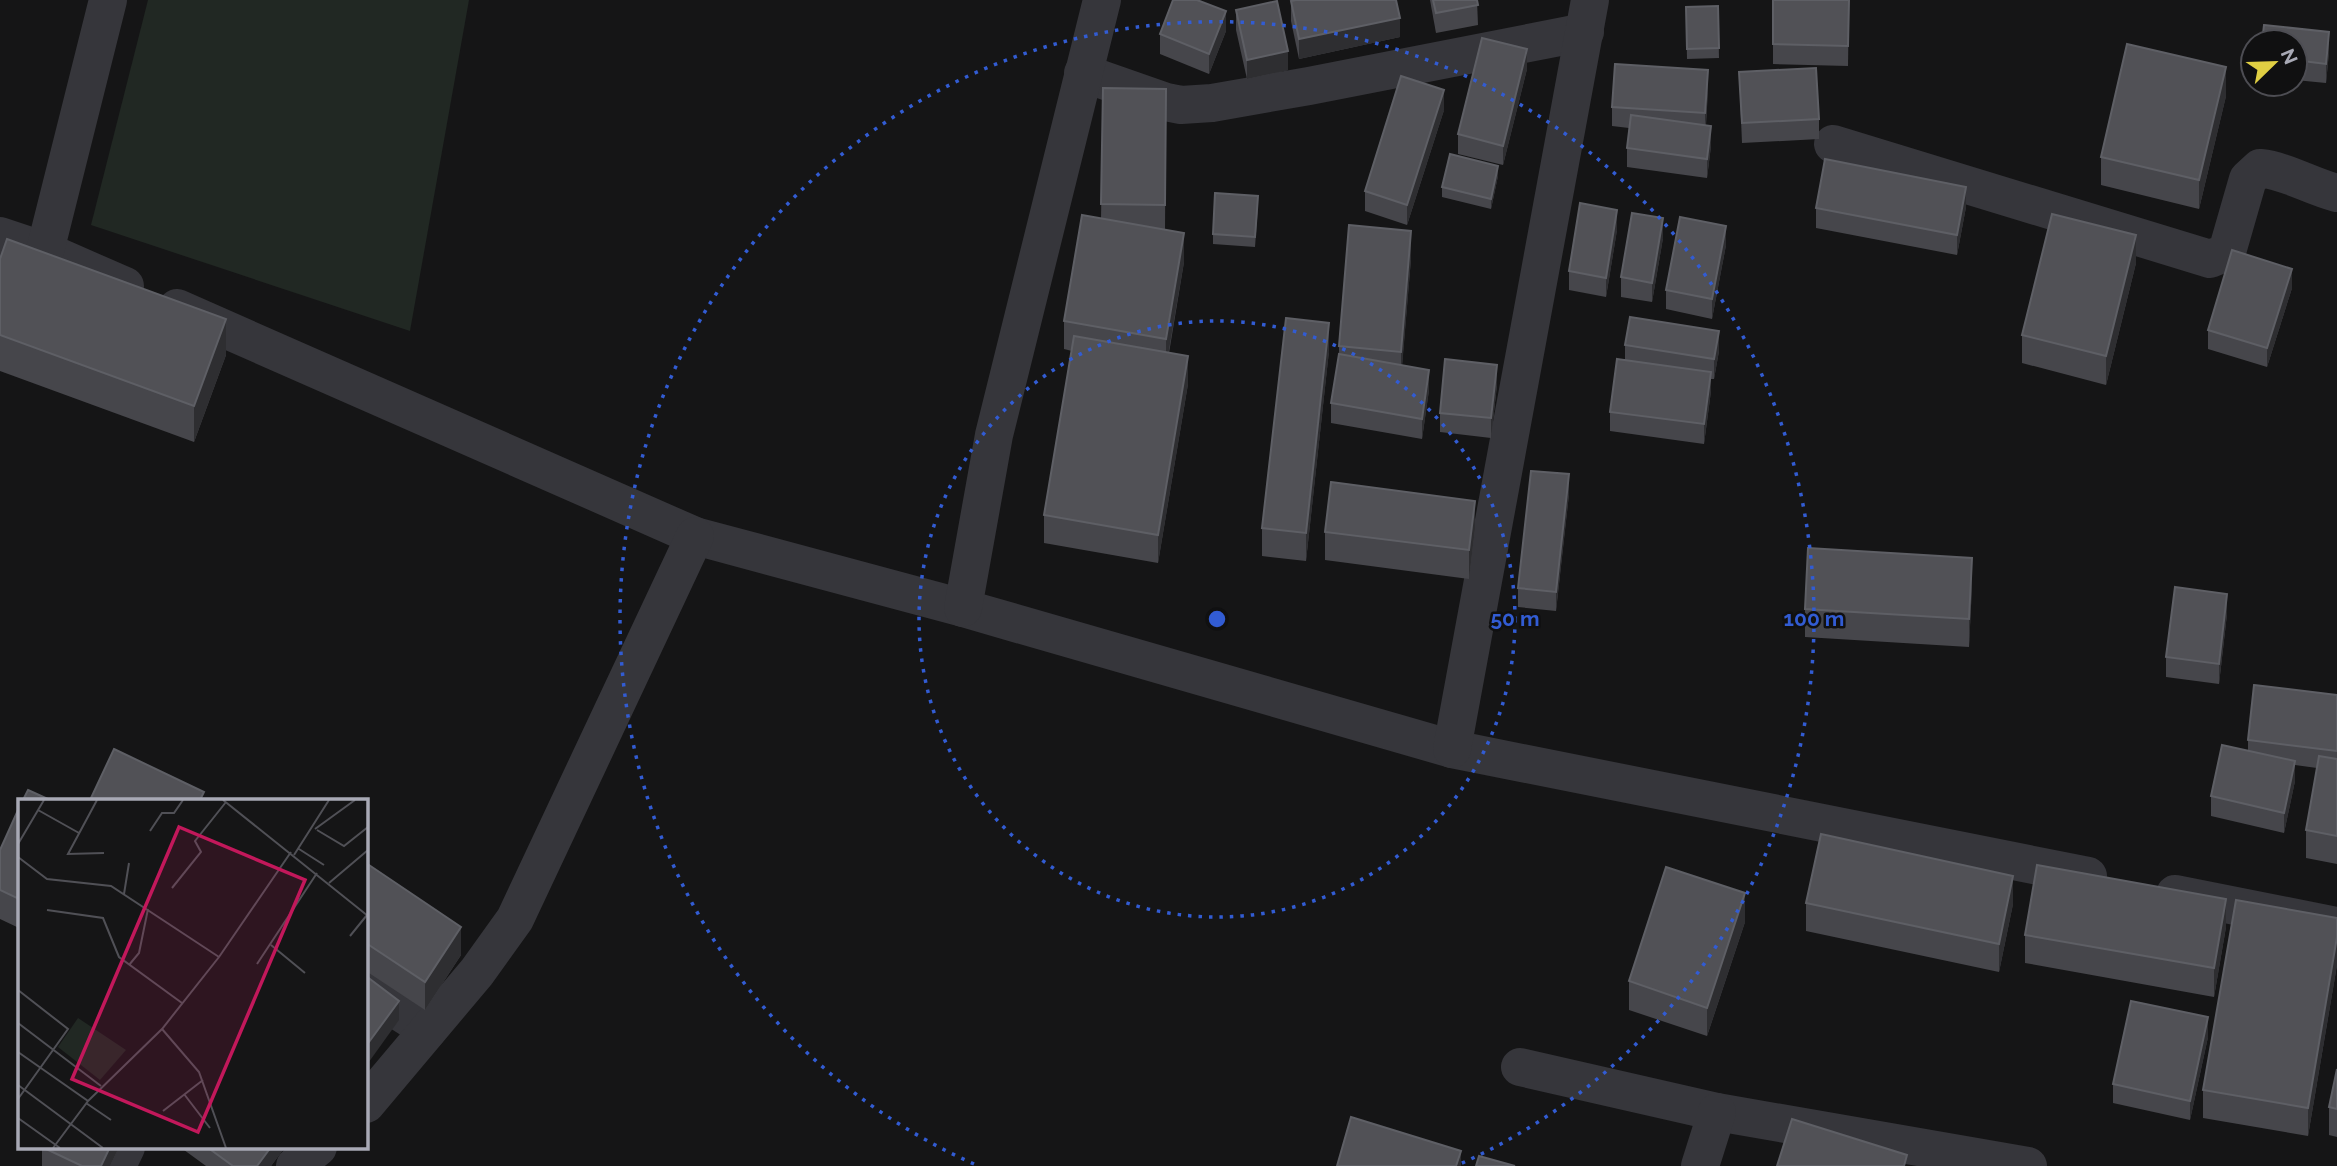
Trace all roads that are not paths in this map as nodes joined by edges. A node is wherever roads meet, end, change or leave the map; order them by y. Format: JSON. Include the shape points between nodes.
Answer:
{"nodes":[{"id":1,"x":108,"y":0,"type":"edge"},
{"id":2,"x":1102,"y":0,"type":"edge"},
{"id":3,"x":1588,"y":16,"type":"edge"},
{"id":4,"x":1083,"y":73,"type":"junction"},
{"id":5,"x":1833,"y":144,"type":"dead end"},
{"id":6,"x":2337,"y":193,"type":"edge"},
{"id":7,"x":0,"y":236,"type":"edge"},
{"id":8,"x":46,"y":251,"type":"junction"},
{"id":9,"x":695,"y":536,"type":"junction"},
{"id":10,"x":963,"y":608,"type":"junction"},
{"id":11,"x":1451,"y":749,"type":"junction"},
{"id":12,"x":2337,"y":926,"type":"edge"},
{"id":13,"x":368,"y":991,"type":"edge"},
{"id":14,"x":428,"y":1030,"type":"junction"},
{"id":15,"x":1520,"y":1068,"type":"dead end"},
{"id":16,"x":368,"y":1102,"type":"edge"},
{"id":17,"x":1717,"y":1112,"type":"junction"},
{"id":18,"x":126,"y":1148,"type":"edge"},
{"id":19,"x":317,"y":1148,"type":"edge"},
{"id":20,"x":117,"y":1166,"type":"edge"},
{"id":21,"x":295,"y":1166,"type":"edge"},
{"id":22,"x":1700,"y":1166,"type":"edge"},
{"id":23,"x":2028,"y":1166,"type":"edge"}],
"edges":[{"from":1,"to":8,"type":"street"},
{"from":2,"to":4,"type":"street"},
{"from":3,"to":4,"type":"street","via":[[1308,86],[1201,104],[1166,102]]},
{"from":3,"to":11,"type":"street"},
{"from":4,"to":10,"type":"street","via":[[993,435]]},
{"from":5,"to":6,"type":"street","via":[[2210,259],[2227,252],[2248,179],[2260,168],[2278,170]]},
{"from":7,"to":8,"type":"street"},
{"from":8,"to":9,"type":"street"},
{"from":9,"to":10,"type":"street"},
{"from":9,"to":14,"type":"street","via":[[514,919]]},
{"from":10,"to":11,"type":"street"},
{"from":11,"to":12,"type":"street"},
{"from":13,"to":14,"type":"street"},
{"from":14,"to":16,"type":"street"},
{"from":15,"to":17,"type":"street"},
{"from":17,"to":22,"type":"street"},
{"from":17,"to":23,"type":"street"},
{"from":18,"to":20,"type":"street"},
{"from":19,"to":21,"type":"street"}]}
